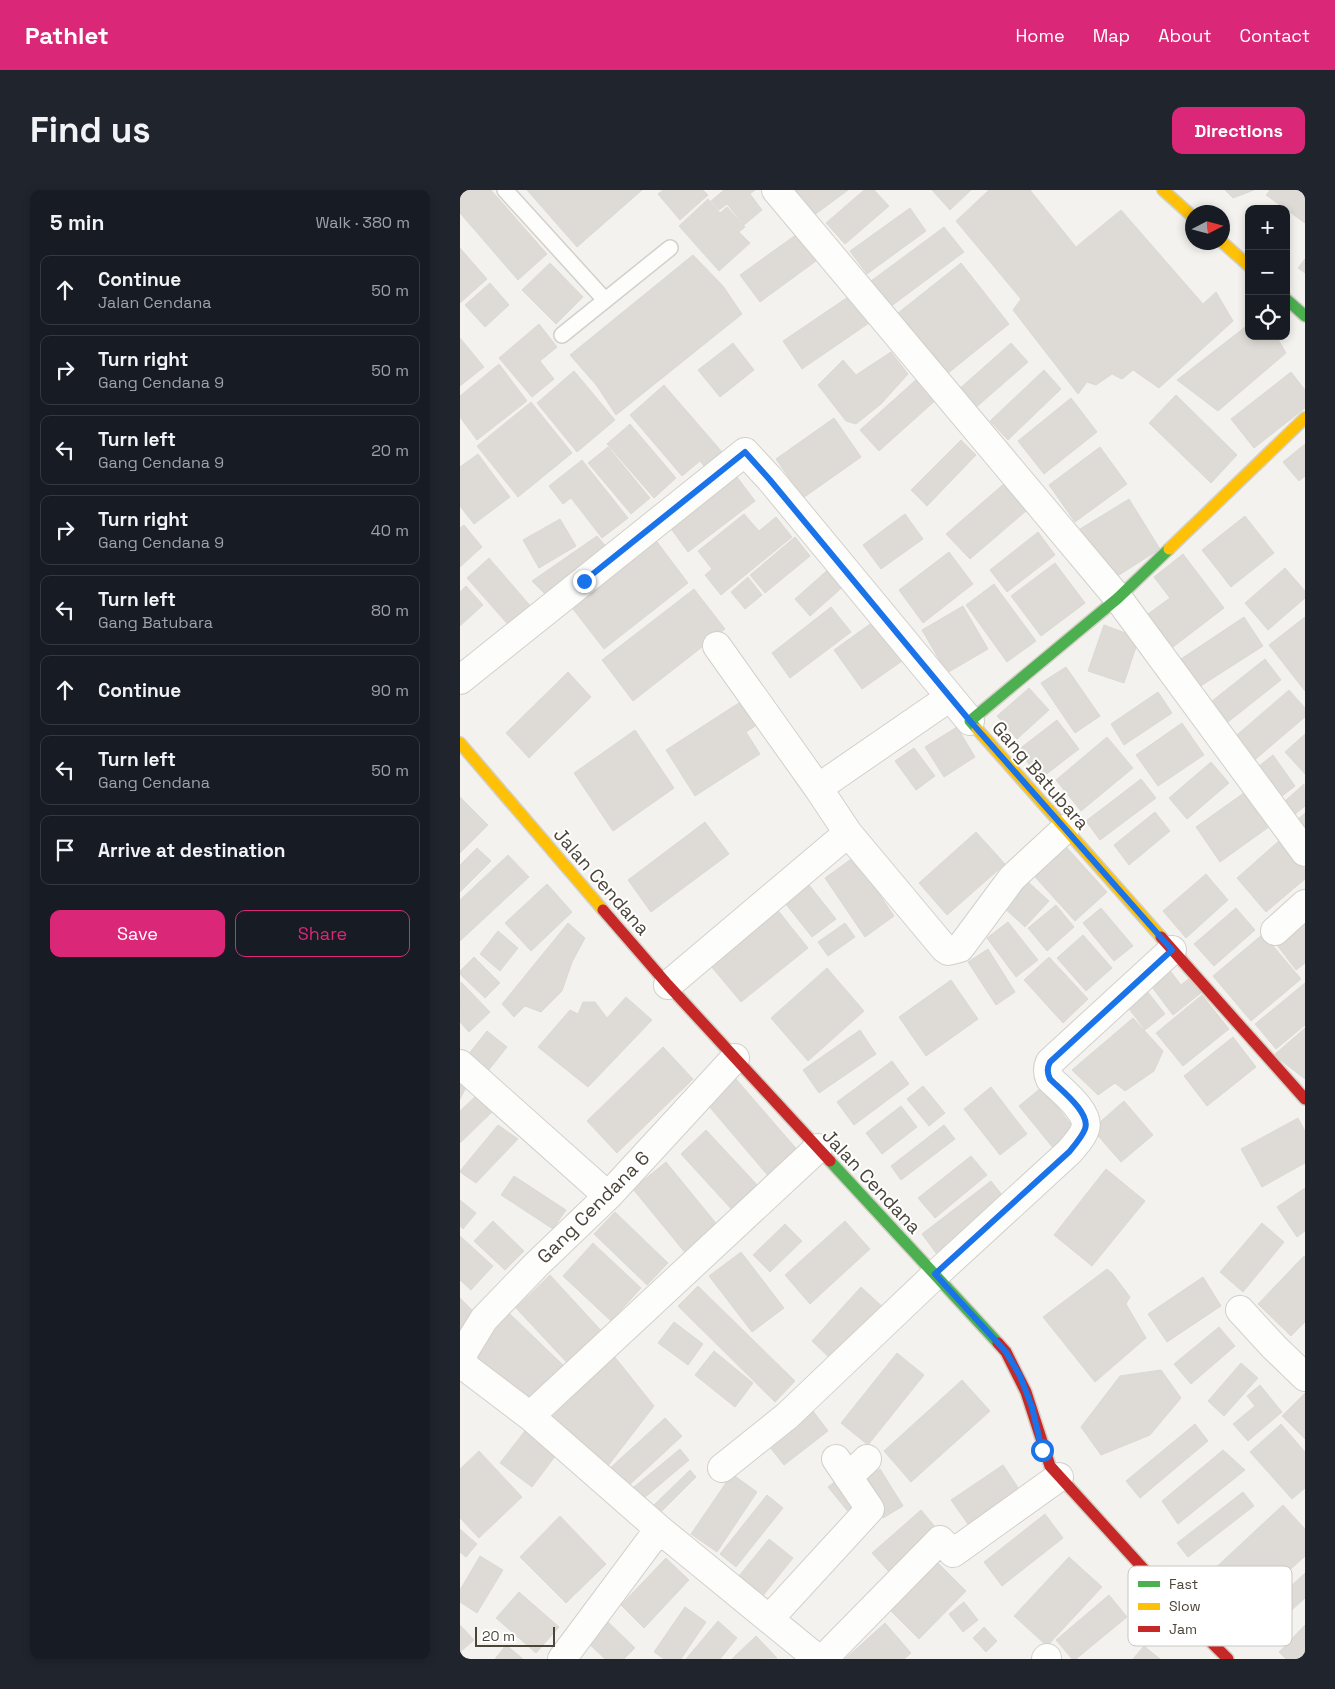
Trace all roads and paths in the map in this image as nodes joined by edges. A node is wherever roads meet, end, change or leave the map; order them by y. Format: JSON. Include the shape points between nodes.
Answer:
{"nodes":[{"id":1,"x":505,"y":190,"type":"edge"},
{"id":2,"x":776,"y":190,"type":"edge"},
{"id":3,"x":1170,"y":192,"type":"edge"},
{"id":4,"x":1185,"y":208,"type":"edge"},
{"id":5,"x":670,"y":248,"type":"dead end"},
{"id":6,"x":1230,"y":249,"type":"edge"},
{"id":7,"x":1245,"y":262,"type":"edge"},
{"id":8,"x":605,"y":300,"type":"junction"},
{"id":9,"x":1290,"y":303,"type":"edge"},
{"id":10,"x":1305,"y":316,"type":"edge"},
{"id":11,"x":562,"y":335,"type":"dead end"},
{"id":12,"x":1305,"y":418,"type":"edge"},
{"id":13,"x":1118,"y":598,"type":"junction"},
{"id":14,"x":717,"y":646,"type":"dead end"},
{"id":15,"x":460,"y":680,"type":"edge"},
{"id":16,"x":950,"y":697,"type":"junction"},
{"id":17,"x":970,"y":721,"type":"junction"},
{"id":18,"x":462,"y":750,"type":"edge"},
{"id":19,"x":818,"y":788,"type":"junction"},
{"id":20,"x":1065,"y":829,"type":"junction"},
{"id":21,"x":848,"y":833,"type":"junction"},
{"id":22,"x":1305,"y":852,"type":"edge"},
{"id":23,"x":1305,"y":904,"type":"edge"},
{"id":24,"x":1275,"y":931,"type":"dead end"},
{"id":25,"x":1172,"y":950,"type":"junction"},
{"id":26,"x":668,"y":985,"type":"junction"},
{"id":27,"x":736,"y":1058,"type":"junction"},
{"id":28,"x":460,"y":1064,"type":"edge"},
{"id":29,"x":1305,"y":1099,"type":"edge"},
{"id":30,"x":818,"y":1148,"type":"junction"},
{"id":31,"x":608,"y":1196,"type":"junction"},
{"id":32,"x":935,"y":1274,"type":"junction"},
{"id":33,"x":1240,"y":1310,"type":"dead end"},
{"id":34,"x":460,"y":1363,"type":"edge"},
{"id":35,"x":1305,"y":1378,"type":"edge"},
{"id":36,"x":530,"y":1416,"type":"junction"},
{"id":37,"x":851,"y":1465,"type":"dead end"},
{"id":38,"x":722,"y":1468,"type":"dead end"},
{"id":39,"x":1059,"y":1477,"type":"junction"},
{"id":40,"x":659,"y":1529,"type":"junction"},
{"id":41,"x":1141,"y":1566,"type":"edge"},
{"id":42,"x":769,"y":1619,"type":"junction"},
{"id":43,"x":1216,"y":1646,"type":"edge"},
{"id":44,"x":562,"y":1659,"type":"edge"},
{"id":45,"x":818,"y":1659,"type":"edge"},
{"id":46,"x":823,"y":1659,"type":"edge"},
{"id":47,"x":1228,"y":1659,"type":"edge"}],
"edges":[{"from":1,"to":8,"type":"lane"},
{"from":2,"to":13,"type":"street"},
{"from":3,"to":4,"type":"street"},
{"from":5,"to":8,"type":"lane"},
{"from":6,"to":7,"type":"street"},
{"from":8,"to":11,"type":"lane"},
{"from":9,"to":10,"type":"street"},
{"from":12,"to":13,"type":"street","name":"Gang Batubara"},
{"from":13,"to":17,"type":"street","name":"Gang Batubara"},
{"from":13,"to":22,"type":"street"},
{"from":14,"to":19,"type":"street"},
{"from":15,"to":16,"type":"street","via":[[745,452]]},
{"from":16,"to":17,"type":"street"},
{"from":16,"to":19,"type":"street"},
{"from":17,"to":20,"type":"street","name":"Gang Batubara"},
{"from":18,"to":26,"type":"street","name":"Jalan Cendana"},
{"from":19,"to":21,"type":"street"},
{"from":20,"to":21,"type":"street","via":[[1012,878],[960,948],[952,951],[944,948]]},
{"from":20,"to":25,"type":"street","name":"Gang Batubara"},
{"from":21,"to":26,"type":"street"},
{"from":23,"to":24,"type":"street"},
{"from":25,"to":29,"type":"street","name":"Gang Batubara"},
{"from":25,"to":32,"type":"street","via":[[1047,1067],[1050,1079],[1086,1118],[1086,1129],[1069,1152]]},
{"from":26,"to":27,"type":"street","name":"Jalan Cendana"},
{"from":27,"to":30,"type":"street","name":"Jalan Cendana"},
{"from":27,"to":31,"type":"street","name":"Gang Cendana 6"},
{"from":28,"to":31,"type":"street"},
{"from":30,"to":32,"type":"street","name":"Jalan Cendana"},
{"from":30,"to":36,"type":"street"},
{"from":31,"to":34,"type":"street","name":"Gang Cendana 6","via":[[484,1319]]},
{"from":32,"to":38,"type":"street","via":[[787,1416]]},
{"from":32,"to":39,"type":"street","name":"Jalan Cendana","via":[[1006,1352],[1032,1407],[1042,1450]]},
{"from":33,"to":35,"type":"street"},
{"from":34,"to":36,"type":"street"},
{"from":36,"to":40,"type":"street"},
{"from":37,"to":42,"type":"street","via":[[870,1509]]},
{"from":39,"to":41,"type":"street","name":"Jalan Cendana"},
{"from":39,"to":46,"type":"street","via":[[953,1553],[940,1540]]},
{"from":40,"to":42,"type":"street"},
{"from":40,"to":44,"type":"street"},
{"from":42,"to":45,"type":"street"},
{"from":43,"to":47,"type":"street","name":"Jalan Cendana"}]}
